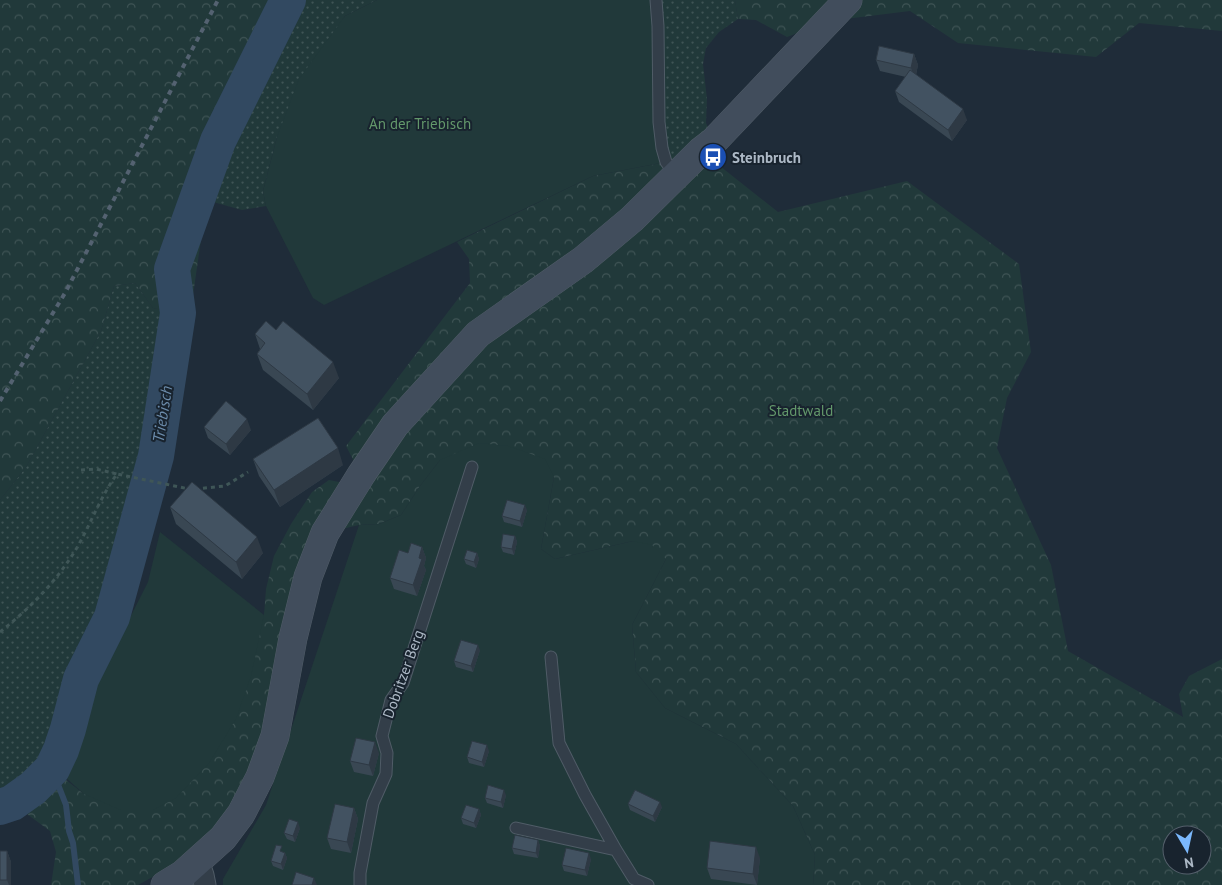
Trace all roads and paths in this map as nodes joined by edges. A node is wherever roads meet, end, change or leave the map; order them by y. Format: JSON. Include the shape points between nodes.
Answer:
{"nodes":[{"id":1,"x":656,"y":0,"type":"edge"},
{"id":2,"x":848,"y":0,"type":"edge"},
{"id":3,"x":677,"y":176,"type":"junction"},
{"id":4,"x":472,"y":466,"type":"dead end"},
{"id":5,"x":81,"y":470,"type":"dead end"},
{"id":6,"x":248,"y":472,"type":"dead end"},
{"id":7,"x":118,"y":474,"type":"junction"},
{"id":8,"x":190,"y":490,"type":"junction"},
{"id":9,"x":184,"y":494,"type":"edge"},
{"id":10,"x":0,"y":632,"type":"edge"},
{"id":11,"x":551,"y":657,"type":"dead end"},
{"id":12,"x":516,"y":828,"type":"dead end"},
{"id":13,"x":616,"y":850,"type":"junction"},
{"id":14,"x":201,"y":873,"type":"edge"},
{"id":15,"x":165,"y":885,"type":"edge"},
{"id":16,"x":360,"y":885,"type":"edge"},
{"id":17,"x":648,"y":885,"type":"edge"}],
"edges":[{"from":1,"to":3,"type":"lane","via":[[662,148],[666,162]]},
{"from":2,"to":3,"type":"main road"},
{"from":3,"to":14,"type":"main road","via":[[583,260],[478,334],[395,425],[325,533],[308,577],[274,736],[260,777],[241,814]]},
{"from":4,"to":16,"type":"lane","name":"Dobritzer Berg","via":[[403,684],[391,700],[382,736],[387,753],[386,774],[373,803]]},
{"from":5,"to":7,"type":"path","via":[[96,469]]},
{"from":6,"to":8,"type":"path","via":[[225,486]]},
{"from":7,"to":8,"type":"path"},
{"from":7,"to":10,"type":"path","via":[[58,575],[21,615]]},
{"from":8,"to":9,"type":"path"},
{"from":11,"to":13,"type":"lane","via":[[559,743]]},
{"from":12,"to":13,"type":"lane"},
{"from":13,"to":17,"type":"lane","via":[[634,879]]},
{"from":14,"to":15,"type":"main road","via":[[183,874]]}]}
